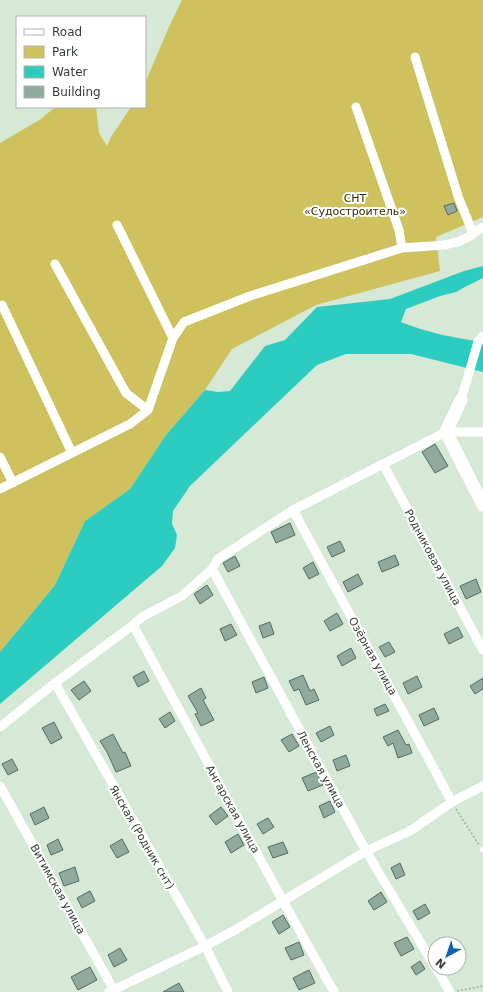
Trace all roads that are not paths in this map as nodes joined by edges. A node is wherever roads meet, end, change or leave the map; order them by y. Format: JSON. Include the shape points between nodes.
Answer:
{"nodes":[{"id":1,"x":415,"y":57,"type":"dead end"},
{"id":2,"x":356,"y":107,"type":"dead end"},
{"id":3,"x":117,"y":225,"type":"dead end"},
{"id":4,"x":483,"y":227,"type":"edge"},
{"id":5,"x":473,"y":233,"type":"junction"},
{"id":6,"x":402,"y":248,"type":"junction"},
{"id":7,"x":55,"y":264,"type":"dead end"},
{"id":8,"x":2,"y":305,"type":"dead end"},
{"id":9,"x":483,"y":336,"type":"edge"},
{"id":10,"x":173,"y":338,"type":"junction"},
{"id":11,"x":461,"y":400,"type":"joint"},
{"id":12,"x":148,"y":410,"type":"junction"},
{"id":13,"x":446,"y":432,"type":"junction"},
{"id":14,"x":483,"y":432,"type":"edge"},
{"id":15,"x":72,"y":453,"type":"junction"},
{"id":16,"x":0,"y":457,"type":"edge"},
{"id":17,"x":383,"y":464,"type":"junction"},
{"id":18,"x":13,"y":483,"type":"junction"},
{"id":19,"x":0,"y":489,"type":"edge"},
{"id":20,"x":483,"y":505,"type":"edge"},
{"id":21,"x":294,"y":510,"type":"junction"},
{"id":22,"x":212,"y":569,"type":"junction"},
{"id":23,"x":133,"y":625,"type":"junction"},
{"id":24,"x":483,"y":650,"type":"edge"},
{"id":25,"x":54,"y":683,"type":"junction"},
{"id":26,"x":0,"y":727,"type":"edge"},
{"id":27,"x":0,"y":786,"type":"edge"},
{"id":28,"x":483,"y":786,"type":"edge"},
{"id":29,"x":452,"y":802,"type":"junction"},
{"id":30,"x":366,"y":850,"type":"junction"},
{"id":31,"x":283,"y":901,"type":"junction"},
{"id":32,"x":204,"y":946,"type":"junction"},
{"id":33,"x":427,"y":953,"type":"edge"},
{"id":34,"x":441,"y":976,"type":"edge"},
{"id":35,"x":113,"y":991,"type":"edge"},
{"id":36,"x":228,"y":992,"type":"edge"},
{"id":37,"x":334,"y":992,"type":"edge"},
{"id":38,"x":451,"y":992,"type":"edge"}],
"edges":[{"from":1,"to":5,"type":"street","via":[[459,198]]},
{"from":2,"to":6,"type":"street","via":[[399,230]]},
{"from":3,"to":10,"type":"street"},
{"from":4,"to":5,"type":"street"},
{"from":5,"to":6,"type":"street","via":[[467,238],[445,245]]},
{"from":6,"to":10,"type":"street","via":[[250,296],[184,322]]},
{"from":7,"to":12,"type":"street","via":[[126,393]]},
{"from":8,"to":15,"type":"street"},
{"from":9,"to":11,"type":"street","via":[[478,342]]},
{"from":10,"to":12,"type":"street"},
{"from":11,"to":13,"type":"street"},
{"from":12,"to":15,"type":"street","via":[[130,424]]},
{"from":13,"to":14,"type":"street"},
{"from":13,"to":17,"type":"street"},
{"from":13,"to":20,"type":"street"},
{"from":15,"to":18,"type":"street"},
{"from":16,"to":18,"type":"street"},
{"from":17,"to":21,"type":"street"},
{"from":17,"to":24,"type":"street","name":"Родниковая улица"},
{"from":18,"to":19,"type":"street"},
{"from":21,"to":22,"type":"street","via":[[218,559]]},
{"from":21,"to":29,"type":"street","name":"Озёрная улица"},
{"from":22,"to":23,"type":"street","via":[[182,596],[142,617]]},
{"from":22,"to":30,"type":"street","name":"Ленская улица"},
{"from":23,"to":25,"type":"street"},
{"from":23,"to":31,"type":"street","name":"Ангарская улица"},
{"from":25,"to":26,"type":"street"},
{"from":25,"to":32,"type":"street","name":"Янская (Родник снт)"},
{"from":27,"to":35,"type":"street","name":"Витимская улица"},
{"from":28,"to":29,"type":"street"},
{"from":29,"to":30,"type":"street","via":[[410,831]]},
{"from":30,"to":31,"type":"street"},
{"from":30,"to":33,"type":"street","name":"Ленская улица"},
{"from":31,"to":32,"type":"street"},
{"from":31,"to":37,"type":"street","name":"Ангарская улица"},
{"from":32,"to":35,"type":"street"},
{"from":32,"to":36,"type":"street","name":"Янская (Родник снт)"},
{"from":34,"to":38,"type":"street","name":"Ленская улица"}]}
